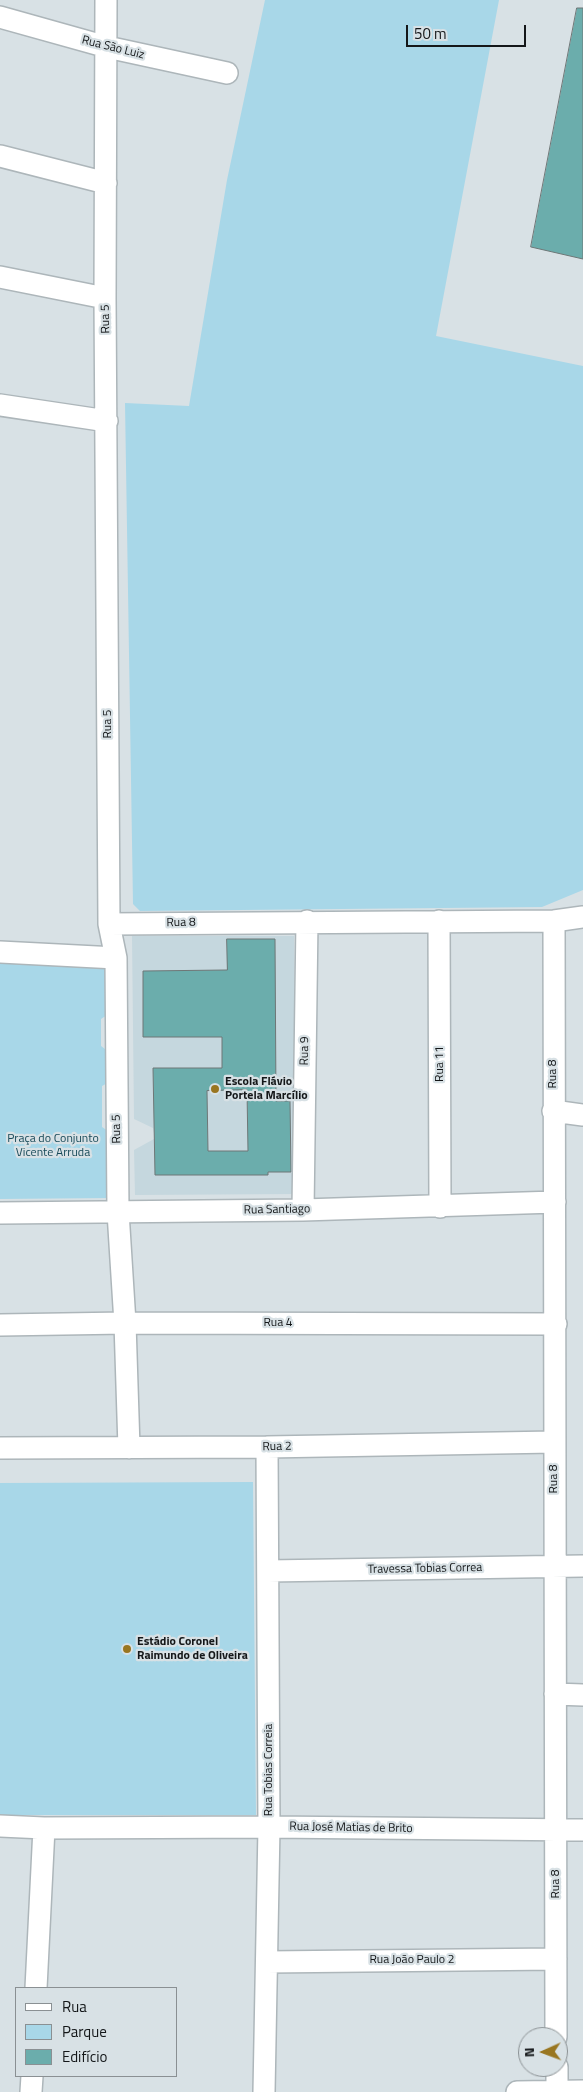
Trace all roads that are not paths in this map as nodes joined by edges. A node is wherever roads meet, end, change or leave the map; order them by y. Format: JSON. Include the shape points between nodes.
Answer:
{"nodes":[{"id":1,"x":106,"y":0,"type":"edge"},
{"id":2,"x":0,"y":17,"type":"edge"},
{"id":3,"x":107,"y":48,"type":"junction"},
{"id":4,"x":227,"y":73,"type":"dead end"},
{"id":5,"x":0,"y":156,"type":"edge"},
{"id":6,"x":106,"y":182,"type":"junction"},
{"id":7,"x":0,"y":277,"type":"edge"},
{"id":8,"x":105,"y":298,"type":"junction"},
{"id":9,"x":0,"y":405,"type":"edge"},
{"id":10,"x":107,"y":421,"type":"junction"},
{"id":11,"x":583,"y":917,"type":"edge"},
{"id":12,"x":307,"y":921,"type":"junction"},
{"id":13,"x":439,"y":921,"type":"junction"},
{"id":14,"x":554,"y":921,"type":"junction"},
{"id":15,"x":109,"y":924,"type":"junction"},
{"id":16,"x":0,"y":952,"type":"edge"},
{"id":17,"x":116,"y":958,"type":"junction"},
{"id":18,"x":553,"y":1111,"type":"junction"},
{"id":19,"x":583,"y":1115,"type":"edge"},
{"id":20,"x":555,"y":1202,"type":"junction"},
{"id":21,"x":440,"y":1207,"type":"junction"},
{"id":22,"x":303,"y":1210,"type":"junction"},
{"id":23,"x":118,"y":1212,"type":"junction"},
{"id":24,"x":0,"y":1213,"type":"edge"},
{"id":25,"x":125,"y":1323,"type":"junction"},
{"id":26,"x":0,"y":1324,"type":"edge"},
{"id":27,"x":556,"y":1324,"type":"junction"},
{"id":28,"x":554,"y":1442,"type":"junction"},
{"id":29,"x":267,"y":1447,"type":"junction"},
{"id":30,"x":0,"y":1448,"type":"edge"},
{"id":31,"x":129,"y":1448,"type":"junction"},
{"id":32,"x":583,"y":1566,"type":"edge"},
{"id":33,"x":555,"y":1567,"type":"junction"},
{"id":34,"x":268,"y":1571,"type":"junction"},
{"id":35,"x":555,"y":1694,"type":"junction"},
{"id":36,"x":583,"y":1695,"type":"edge"},
{"id":37,"x":0,"y":1826,"type":"edge"},
{"id":38,"x":269,"y":1827,"type":"junction"},
{"id":39,"x":44,"y":1828,"type":"junction"},
{"id":40,"x":556,"y":1830,"type":"junction"},
{"id":41,"x":583,"y":1830,"type":"edge"},
{"id":42,"x":556,"y":1959,"type":"junction"},
{"id":43,"x":267,"y":1962,"type":"junction"},
{"id":44,"x":36,"y":1987,"type":"edge"},
{"id":45,"x":556,"y":2027,"type":"edge"},
{"id":46,"x":32,"y":2077,"type":"edge"},
{"id":47,"x":557,"y":2077,"type":"edge"},
{"id":48,"x":583,"y":2091,"type":"edge"},
{"id":49,"x":31,"y":2092,"type":"edge"},
{"id":50,"x":264,"y":2092,"type":"edge"},
{"id":51,"x":517,"y":2092,"type":"edge"},
{"id":52,"x":557,"y":2092,"type":"edge"}],
"edges":[{"from":1,"to":3,"type":"street","name":"Rua 5"},
{"from":2,"to":3,"type":"street","name":"Rua São Luiz"},
{"from":3,"to":4,"type":"street","name":"Rua São Luiz"},
{"from":3,"to":6,"type":"street","name":"Rua 5"},
{"from":5,"to":6,"type":"street"},
{"from":6,"to":8,"type":"street","name":"Rua 5"},
{"from":7,"to":8,"type":"street"},
{"from":8,"to":10,"type":"street","name":"Rua 5"},
{"from":9,"to":10,"type":"street"},
{"from":10,"to":15,"type":"street","name":"Rua 5"},
{"from":11,"to":14,"type":"street","name":"Rua 8"},
{"from":12,"to":13,"type":"street","name":"Rua 8"},
{"from":12,"to":15,"type":"street","name":"Rua 8"},
{"from":12,"to":22,"type":"street","name":"Rua 9"},
{"from":13,"to":14,"type":"street","name":"Rua 8"},
{"from":13,"to":21,"type":"street","name":"Rua 11"},
{"from":14,"to":18,"type":"street","name":"Rua 8"},
{"from":15,"to":17,"type":"street","name":"Rua 5"},
{"from":16,"to":17,"type":"street"},
{"from":17,"to":23,"type":"street","name":"Rua 5"},
{"from":18,"to":19,"type":"street"},
{"from":18,"to":20,"type":"street","name":"Rua 8"},
{"from":20,"to":21,"type":"street","name":"Rua Santiago"},
{"from":20,"to":27,"type":"street","name":"Rua 8"},
{"from":21,"to":22,"type":"street","name":"Rua Santiago"},
{"from":22,"to":23,"type":"street","name":"Rua Santiago"},
{"from":23,"to":24,"type":"street","name":"Rua Santiago"},
{"from":23,"to":25,"type":"street","name":"Rua 5"},
{"from":25,"to":26,"type":"street","name":"Rua 4"},
{"from":25,"to":27,"type":"street","name":"Rua 4"},
{"from":25,"to":31,"type":"street","name":"Rua 5"},
{"from":27,"to":28,"type":"street","name":"Rua 8"},
{"from":28,"to":29,"type":"street","name":"Rua 2"},
{"from":28,"to":33,"type":"street","name":"Rua 8"},
{"from":29,"to":31,"type":"street","name":"Rua 2"},
{"from":29,"to":34,"type":"street","name":"Rua Tobias Correia"},
{"from":30,"to":31,"type":"street","name":"Rua 2"},
{"from":32,"to":33,"type":"street","name":"Travessa Tobias Correa"},
{"from":33,"to":34,"type":"street","name":"Travessa Tobias Correa"},
{"from":33,"to":35,"type":"street","name":"Rua 8"},
{"from":34,"to":38,"type":"street","name":"Rua Tobias Correia"},
{"from":35,"to":36,"type":"street"},
{"from":35,"to":40,"type":"street","name":"Rua 8"},
{"from":37,"to":39,"type":"street","name":"Rua José Matias de Brito"},
{"from":38,"to":39,"type":"street","name":"Rua José Matias de Brito"},
{"from":38,"to":40,"type":"street","name":"Rua José Matias de Brito"},
{"from":38,"to":43,"type":"street","name":"Rua Tobias Correia"},
{"from":39,"to":44,"type":"street"},
{"from":40,"to":41,"type":"street","name":"Rua José Matias de Brito"},
{"from":40,"to":42,"type":"street","name":"Rua 8"},
{"from":42,"to":43,"type":"street","name":"Rua João Paulo 2"},
{"from":42,"to":45,"type":"street","name":"Rua 8"},
{"from":43,"to":50,"type":"street","name":"Rua Tobias Correia"},
{"from":46,"to":49,"type":"street"},
{"from":47,"to":52,"type":"street"},
{"from":48,"to":52,"type":"street"},
{"from":51,"to":52,"type":"street"}]}
